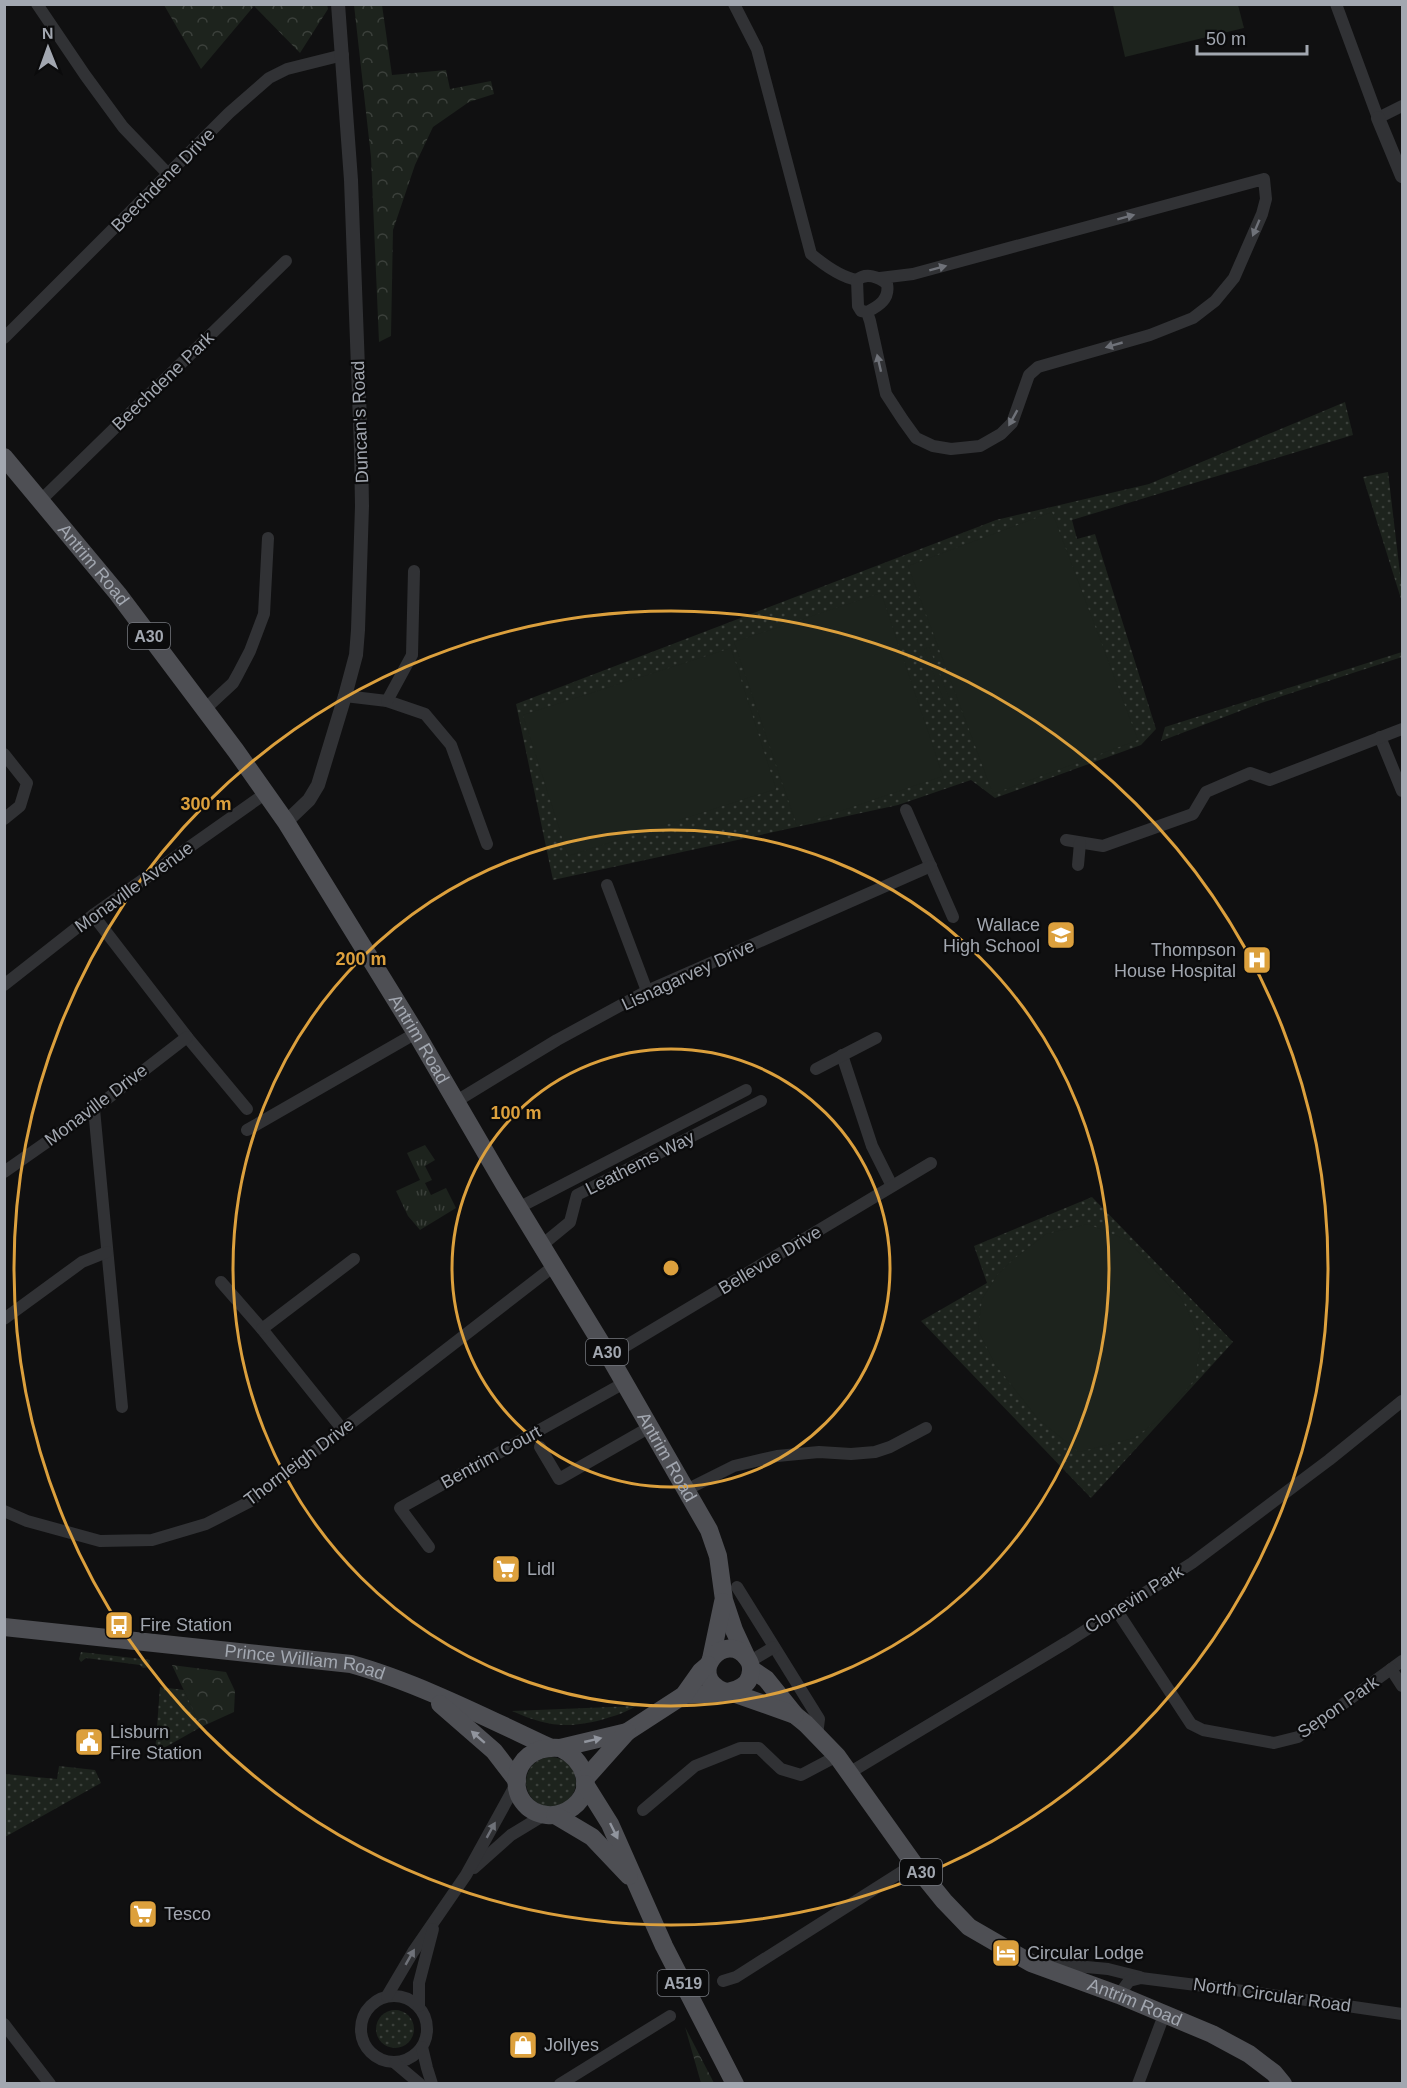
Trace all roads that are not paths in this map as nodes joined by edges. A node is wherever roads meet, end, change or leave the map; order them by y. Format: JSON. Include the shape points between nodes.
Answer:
{"nodes":[{"id":1,"x":37,"y":4,"type":"edge"},
{"id":2,"x":339,"y":4,"type":"edge"},
{"id":3,"x":734,"y":4,"type":"edge"},
{"id":4,"x":1336,"y":4,"type":"edge"},
{"id":5,"x":343,"y":55,"type":"junction"},
{"id":6,"x":1402,"y":106,"type":"edge"},
{"id":7,"x":1378,"y":118,"type":"junction"},
{"id":8,"x":169,"y":175,"type":"junction"},
{"id":9,"x":1402,"y":176,"type":"edge"},
{"id":10,"x":286,"y":261,"type":"dead end"},
{"id":11,"x":880,"y":278,"type":"junction"},
{"id":12,"x":857,"y":280,"type":"junction"},
{"id":13,"x":867,"y":312,"type":"junction"},
{"id":14,"x":4,"y":338,"type":"edge"},
{"id":15,"x":4,"y":457,"type":"edge"},
{"id":16,"x":40,"y":501,"type":"junction"},
{"id":17,"x":268,"y":538,"type":"dead end"},
{"id":18,"x":414,"y":571,"type":"dead end"},
{"id":19,"x":345,"y":696,"type":"junction"},
{"id":20,"x":387,"y":701,"type":"junction"},
{"id":21,"x":205,"y":710,"type":"junction"},
{"id":22,"x":1402,"y":729,"type":"edge"},
{"id":23,"x":1380,"y":737,"type":"junction"},
{"id":24,"x":4,"y":754,"type":"edge"},
{"id":25,"x":1402,"y":791,"type":"edge"},
{"id":26,"x":266,"y":793,"type":"junction"},
{"id":27,"x":906,"y":810,"type":"dead end"},
{"id":28,"x":4,"y":819,"type":"edge"},
{"id":29,"x":285,"y":822,"type":"junction"},
{"id":30,"x":1066,"y":840,"type":"dead end"},
{"id":31,"x":1080,"y":843,"type":"junction"},
{"id":32,"x":487,"y":844,"type":"dead end"},
{"id":33,"x":1078,"y":865,"type":"dead end"},
{"id":34,"x":931,"y":866,"type":"junction"},
{"id":35,"x":607,"y":885,"type":"dead end"},
{"id":36,"x":93,"y":915,"type":"junction"},
{"id":37,"x":953,"y":917,"type":"dead end"},
{"id":38,"x":4,"y":985,"type":"edge"},
{"id":39,"x":647,"y":991,"type":"junction"},
{"id":40,"x":416,"y":1033,"type":"junction"},
{"id":41,"x":187,"y":1037,"type":"junction"},
{"id":42,"x":876,"y":1038,"type":"dead end"},
{"id":43,"x":842,"y":1055,"type":"junction"},
{"id":44,"x":816,"y":1069,"type":"dead end"},
{"id":45,"x":746,"y":1090,"type":"dead end"},
{"id":46,"x":761,"y":1101,"type":"dead end"},
{"id":47,"x":455,"y":1102,"type":"junction"},
{"id":48,"x":94,"y":1109,"type":"junction"},
{"id":49,"x":247,"y":1109,"type":"dead end"},
{"id":50,"x":247,"y":1130,"type":"dead end"},
{"id":51,"x":931,"y":1163,"type":"dead end"},
{"id":52,"x":4,"y":1172,"type":"edge"},
{"id":53,"x":892,"y":1186,"type":"junction"},
{"id":54,"x":518,"y":1208,"type":"junction"},
{"id":55,"x":542,"y":1245,"type":"junction"},
{"id":56,"x":107,"y":1252,"type":"junction"},
{"id":57,"x":354,"y":1259,"type":"dead end"},
{"id":58,"x":554,"y":1266,"type":"junction"},
{"id":59,"x":221,"y":1282,"type":"dead end"},
{"id":60,"x":4,"y":1319,"type":"edge"},
{"id":61,"x":262,"y":1329,"type":"junction"},
{"id":62,"x":609,"y":1356,"type":"junction"},
{"id":63,"x":624,"y":1383,"type":"junction"},
{"id":64,"x":1402,"y":1401,"type":"edge"},
{"id":65,"x":122,"y":1407,"type":"dead end"},
{"id":66,"x":650,"y":1427,"type":"junction"},
{"id":67,"x":926,"y":1428,"type":"dead end"},
{"id":68,"x":343,"y":1430,"type":"junction"},
{"id":69,"x":540,"y":1447,"type":"dead end"},
{"id":70,"x":687,"y":1490,"type":"junction"},
{"id":71,"x":4,"y":1510,"type":"edge"},
{"id":72,"x":429,"y":1547,"type":"dead end"},
{"id":73,"x":737,"y":1587,"type":"dead end"},
{"id":74,"x":724,"y":1600,"type":"junction"},
{"id":75,"x":1117,"y":1611,"type":"junction"},
{"id":76,"x":4,"y":1627,"type":"edge"},
{"id":77,"x":774,"y":1647,"type":"junction"},
{"id":78,"x":1402,"y":1661,"type":"edge"},
{"id":79,"x":709,"y":1662,"type":"junction"},
{"id":80,"x":749,"y":1662,"type":"junction"},
{"id":81,"x":1391,"y":1670,"type":"junction"},
{"id":82,"x":1402,"y":1686,"type":"edge"},
{"id":83,"x":422,"y":1690,"type":"junction"},
{"id":84,"x":727,"y":1692,"type":"junction"},
{"id":85,"x":684,"y":1695,"type":"junction"},
{"id":86,"x":795,"y":1715,"type":"junction"},
{"id":87,"x":627,"y":1732,"type":"junction"},
{"id":88,"x":817,"y":1735,"type":"junction"},
{"id":89,"x":554,"y":1748,"type":"junction"},
{"id":90,"x":837,"y":1756,"type":"junction"},
{"id":91,"x":849,"y":1773,"type":"junction"},
{"id":92,"x":517,"y":1782,"type":"junction"},
{"id":93,"x":585,"y":1782,"type":"junction"},
{"id":94,"x":643,"y":1810,"type":"dead end"},
{"id":95,"x":549,"y":1815,"type":"junction"},
{"id":96,"x":914,"y":1864,"type":"junction"},
{"id":97,"x":466,"y":1875,"type":"junction"},
{"id":98,"x":635,"y":1882,"type":"junction"},
{"id":99,"x":435,"y":1919,"type":"junction"},
{"id":100,"x":1031,"y":1963,"type":"junction"},
{"id":101,"x":1141,"y":1978,"type":"junction"},
{"id":102,"x":723,"y":1982,"type":"dead end"},
{"id":103,"x":1119,"y":1995,"type":"junction"},
{"id":104,"x":387,"y":1996,"type":"junction"},
{"id":105,"x":419,"y":2006,"type":"junction"},
{"id":106,"x":1402,"y":2014,"type":"edge"},
{"id":107,"x":1164,"y":2015,"type":"junction"},
{"id":108,"x":670,"y":2016,"type":"dead end"},
{"id":109,"x":4,"y":2024,"type":"edge"},
{"id":110,"x":422,"y":2047,"type":"junction"},
{"id":111,"x":394,"y":2062,"type":"junction"},
{"id":112,"x":1144,"y":2080,"type":"edge"},
{"id":113,"x":50,"y":2084,"type":"edge"},
{"id":114,"x":420,"y":2084,"type":"edge"},
{"id":115,"x":432,"y":2084,"type":"edge"},
{"id":116,"x":560,"y":2084,"type":"edge"},
{"id":117,"x":735,"y":2084,"type":"edge"},
{"id":118,"x":1283,"y":2084,"type":"edge"}],
"edges":[{"from":1,"to":8,"type":"street","via":[[123,127]]},
{"from":2,"to":5,"type":"street","name":"Duncan's Road"},
{"from":3,"to":12,"type":"street","via":[[757,49],[811,254]]},
{"from":4,"to":7,"type":"street"},
{"from":5,"to":8,"type":"street","name":"Beechdene Drive","via":[[287,69],[269,78]]},
{"from":5,"to":19,"type":"street","name":"Duncan's Road","via":[[362,506],[356,647]]},
{"from":6,"to":7,"type":"street"},
{"from":7,"to":9,"type":"street"},
{"from":8,"to":14,"type":"street","name":"Beechdene Drive"},
{"from":10,"to":16,"type":"street","name":"Beechdene Park"},
{"from":11,"to":12,"type":"street","via":[[867,275]]},
{"from":11,"to":13,"type":"street","via":[[887,284],[885,299]]},
{"from":11,"to":13,"type":"street","one_way":true,"via":[[913,274],[1264,179],[1266,199],[1262,214],[1234,278],[1215,301],[1193,318],[1150,335],[1038,367],[1029,375],[1012,423],[980,446],[951,449],[916,438],[886,394]]},
{"from":12,"to":13,"type":"street","via":[[858,306]]},
{"from":15,"to":16,"type":"main road","name":"Antrim Road","number":"A30"},
{"from":16,"to":21,"type":"main road","name":"Antrim Road","number":"A30","via":[[118,594]]},
{"from":17,"to":21,"type":"street","via":[[264,614],[233,683]]},
{"from":18,"to":20,"type":"street","via":[[412,655]]},
{"from":19,"to":20,"type":"street"},
{"from":19,"to":29,"type":"street","name":"Duncan's Road","via":[[318,785],[309,800]]},
{"from":20,"to":32,"type":"street","via":[[425,714],[451,745]]},
{"from":21,"to":26,"type":"main road","name":"Antrim Road","number":"A30"},
{"from":22,"to":23,"type":"street"},
{"from":23,"to":25,"type":"street"},
{"from":23,"to":31,"type":"street","via":[[1270,780],[1250,773],[1206,792],[1193,814],[1103,846]]},
{"from":24,"to":28,"type":"street","via":[[27,783],[20,806]]},
{"from":26,"to":29,"type":"main road","name":"Antrim Road","number":"A30"},
{"from":26,"to":36,"type":"street","name":"Monaville Avenue"},
{"from":27,"to":34,"type":"street"},
{"from":29,"to":40,"type":"main road","name":"Antrim Road","number":"A30"},
{"from":30,"to":31,"type":"street"},
{"from":31,"to":33,"type":"street"},
{"from":34,"to":37,"type":"street"},
{"from":34,"to":39,"type":"street","name":"Lisnagarvey Drive"},
{"from":35,"to":39,"type":"street"},
{"from":36,"to":38,"type":"street","name":"Monaville Avenue"},
{"from":36,"to":41,"type":"street"},
{"from":39,"to":47,"type":"street","name":"Lisnagarvey Drive"},
{"from":40,"to":47,"type":"main road","name":"Antrim Road","number":"A30"},
{"from":40,"to":50,"type":"street"},
{"from":41,"to":48,"type":"street","name":"Monaville Drive"},
{"from":41,"to":49,"type":"street"},
{"from":42,"to":43,"type":"street"},
{"from":43,"to":44,"type":"street"},
{"from":43,"to":53,"type":"street","via":[[872,1146]]},
{"from":45,"to":54,"type":"street"},
{"from":46,"to":55,"type":"street","name":"Leathems Way","via":[[577,1195],[570,1222]]},
{"from":47,"to":54,"type":"main road","name":"Antrim Road","number":"A30"},
{"from":48,"to":52,"type":"street","name":"Monaville Drive"},
{"from":48,"to":56,"type":"street"},
{"from":51,"to":53,"type":"street","name":"Bellevue Drive"},
{"from":53,"to":62,"type":"street","name":"Bellevue Drive"},
{"from":54,"to":55,"type":"main road","name":"Antrim Road","number":"A30"},
{"from":55,"to":58,"type":"main road","name":"Antrim Road","number":"A30"},
{"from":56,"to":60,"type":"street","via":[[82,1262]]},
{"from":56,"to":65,"type":"street"},
{"from":57,"to":61,"type":"street"},
{"from":58,"to":62,"type":"main road","name":"Antrim Road","number":"A30"},
{"from":58,"to":68,"type":"street","name":"Thornleigh Drive"},
{"from":59,"to":61,"type":"street"},
{"from":61,"to":68,"type":"street"},
{"from":62,"to":63,"type":"main road","name":"Antrim Road","number":"A30"},
{"from":63,"to":66,"type":"main road","name":"Antrim Road","number":"A30"},
{"from":63,"to":72,"type":"street","name":"Bentrim Court","via":[[400,1508]]},
{"from":64,"to":75,"type":"street","name":"Clonevin Park","via":[[1192,1563]]},
{"from":66,"to":69,"type":"street","name":"Bentrim Court","via":[[559,1479]]},
{"from":66,"to":70,"type":"main road","name":"Antrim Road","number":"A30"},
{"from":67,"to":70,"type":"street","via":[[875,1452],[777,1456],[734,1466]]},
{"from":68,"to":71,"type":"street","name":"Thornleigh Drive","via":[[249,1502],[206,1524],[152,1540],[100,1541],[27,1521]]},
{"from":70,"to":74,"type":"main road","name":"Antrim Road","number":"A30","via":[[718,1556]]},
{"from":73,"to":77,"type":"street"},
{"from":74,"to":79,"type":"main road","name":"Antrim Road","number":"A30"},
{"from":74,"to":80,"type":"main road","name":"Antrim Road","number":"A30"},
{"from":75,"to":81,"type":"street","name":"Sepon Park","via":[[1191,1724],[1203,1730],[1275,1743],[1298,1737]]},
{"from":75,"to":91,"type":"street","name":"Clonevin Park"},
{"from":76,"to":83,"type":"main road","name":"Prince William Road","number":"A519","via":[[351,1664]]},
{"from":77,"to":80,"type":"street"},
{"from":77,"to":88,"type":"street","via":[[819,1719]]},
{"from":78,"to":81,"type":"street","name":"Sepon Park"},
{"from":79,"to":80,"type":"main road","via":[[727,1649],[734,1649]]},
{"from":79,"to":84,"type":"main road","via":[[712,1684]]},
{"from":79,"to":85,"type":"main road","number":"A30"},
{"from":80,"to":84,"type":"main road","via":[[747,1683]]},
{"from":80,"to":86,"type":"main road","name":"Antrim Road","number":"A30"},
{"from":81,"to":82,"type":"street"},
{"from":83,"to":89,"type":"main road","name":"Prince William Road","number":"A519"},
{"from":92,"to":83,"type":"main road","name":"Prince William Road","number":"A519","one_way":true,"via":[[494,1751]]},
{"from":84,"to":85,"type":"main road","number":"A30"},
{"from":84,"to":86,"type":"main road","name":"Antrim Road","number":"A30"},
{"from":85,"to":87,"type":"main road","number":"A30"},
{"from":86,"to":88,"type":"main road","name":"Antrim Road","number":"A30"},
{"from":89,"to":87,"type":"main road","number":"A30","one_way":true},
{"from":87,"to":93,"type":"main road","number":"A30"},
{"from":88,"to":90,"type":"main road","name":"Antrim Road","number":"A30"},
{"from":89,"to":92,"type":"main road","via":[[538,1749],[528,1755],[521,1763]]},
{"from":89,"to":93,"type":"main road","number":"A519","via":[[578,1760]]},
{"from":90,"to":91,"type":"main road","name":"Antrim Road","number":"A30"},
{"from":90,"to":94,"type":"street","via":[[801,1775],[781,1769],[759,1748],[740,1748],[695,1766]]},
{"from":91,"to":96,"type":"main road","name":"Antrim Road","number":"A30"},
{"from":92,"to":95,"type":"main road","number":"A519","via":[[525,1804],[533,1811]]},
{"from":97,"to":92,"type":"street","one_way":true},
{"from":93,"to":95,"type":"main road","via":[[574,1807]]},
{"from":93,"to":98,"type":"main road","number":"A519","one_way":true,"via":[[610,1824]]},
{"from":95,"to":97,"type":"street","via":[[511,1834]]},
{"from":95,"to":98,"type":"main road","number":"A519","via":[[592,1837]]},
{"from":96,"to":100,"type":"main road","name":"Antrim Road","number":"A30","via":[[969,1927]]},
{"from":96,"to":102,"type":"street"},
{"from":97,"to":99,"type":"street"},
{"from":98,"to":117,"type":"main road","number":"A519"},
{"from":104,"to":99,"type":"street","one_way":true},
{"from":99,"to":105,"type":"street","via":[[419,1983]]},
{"from":100,"to":101,"type":"street","name":"North Circular Road","via":[[1108,1969]]},
{"from":100,"to":103,"type":"main road","name":"Antrim Road","number":"A30"},
{"from":101,"to":103,"type":"street","via":[[1129,1981]]},
{"from":101,"to":106,"type":"street","name":"North Circular Road"},
{"from":103,"to":107,"type":"main road","name":"Antrim Road","number":"A30"},
{"from":104,"to":105,"type":"street","via":[[410,1999]]},
{"from":104,"to":111,"type":"street","via":[[368,2008],[360,2029],[374,2056]]},
{"from":105,"to":110,"type":"street","via":[[428,2031]]},
{"from":107,"to":112,"type":"street"},
{"from":107,"to":118,"type":"main road","name":"Antrim Road","number":"A30","via":[[1249,2054]]},
{"from":108,"to":116,"type":"street"},
{"from":109,"to":113,"type":"street"},
{"from":110,"to":111,"type":"street","via":[[410,2058]]},
{"from":110,"to":115,"type":"street"},
{"from":111,"to":114,"type":"street"}]}
